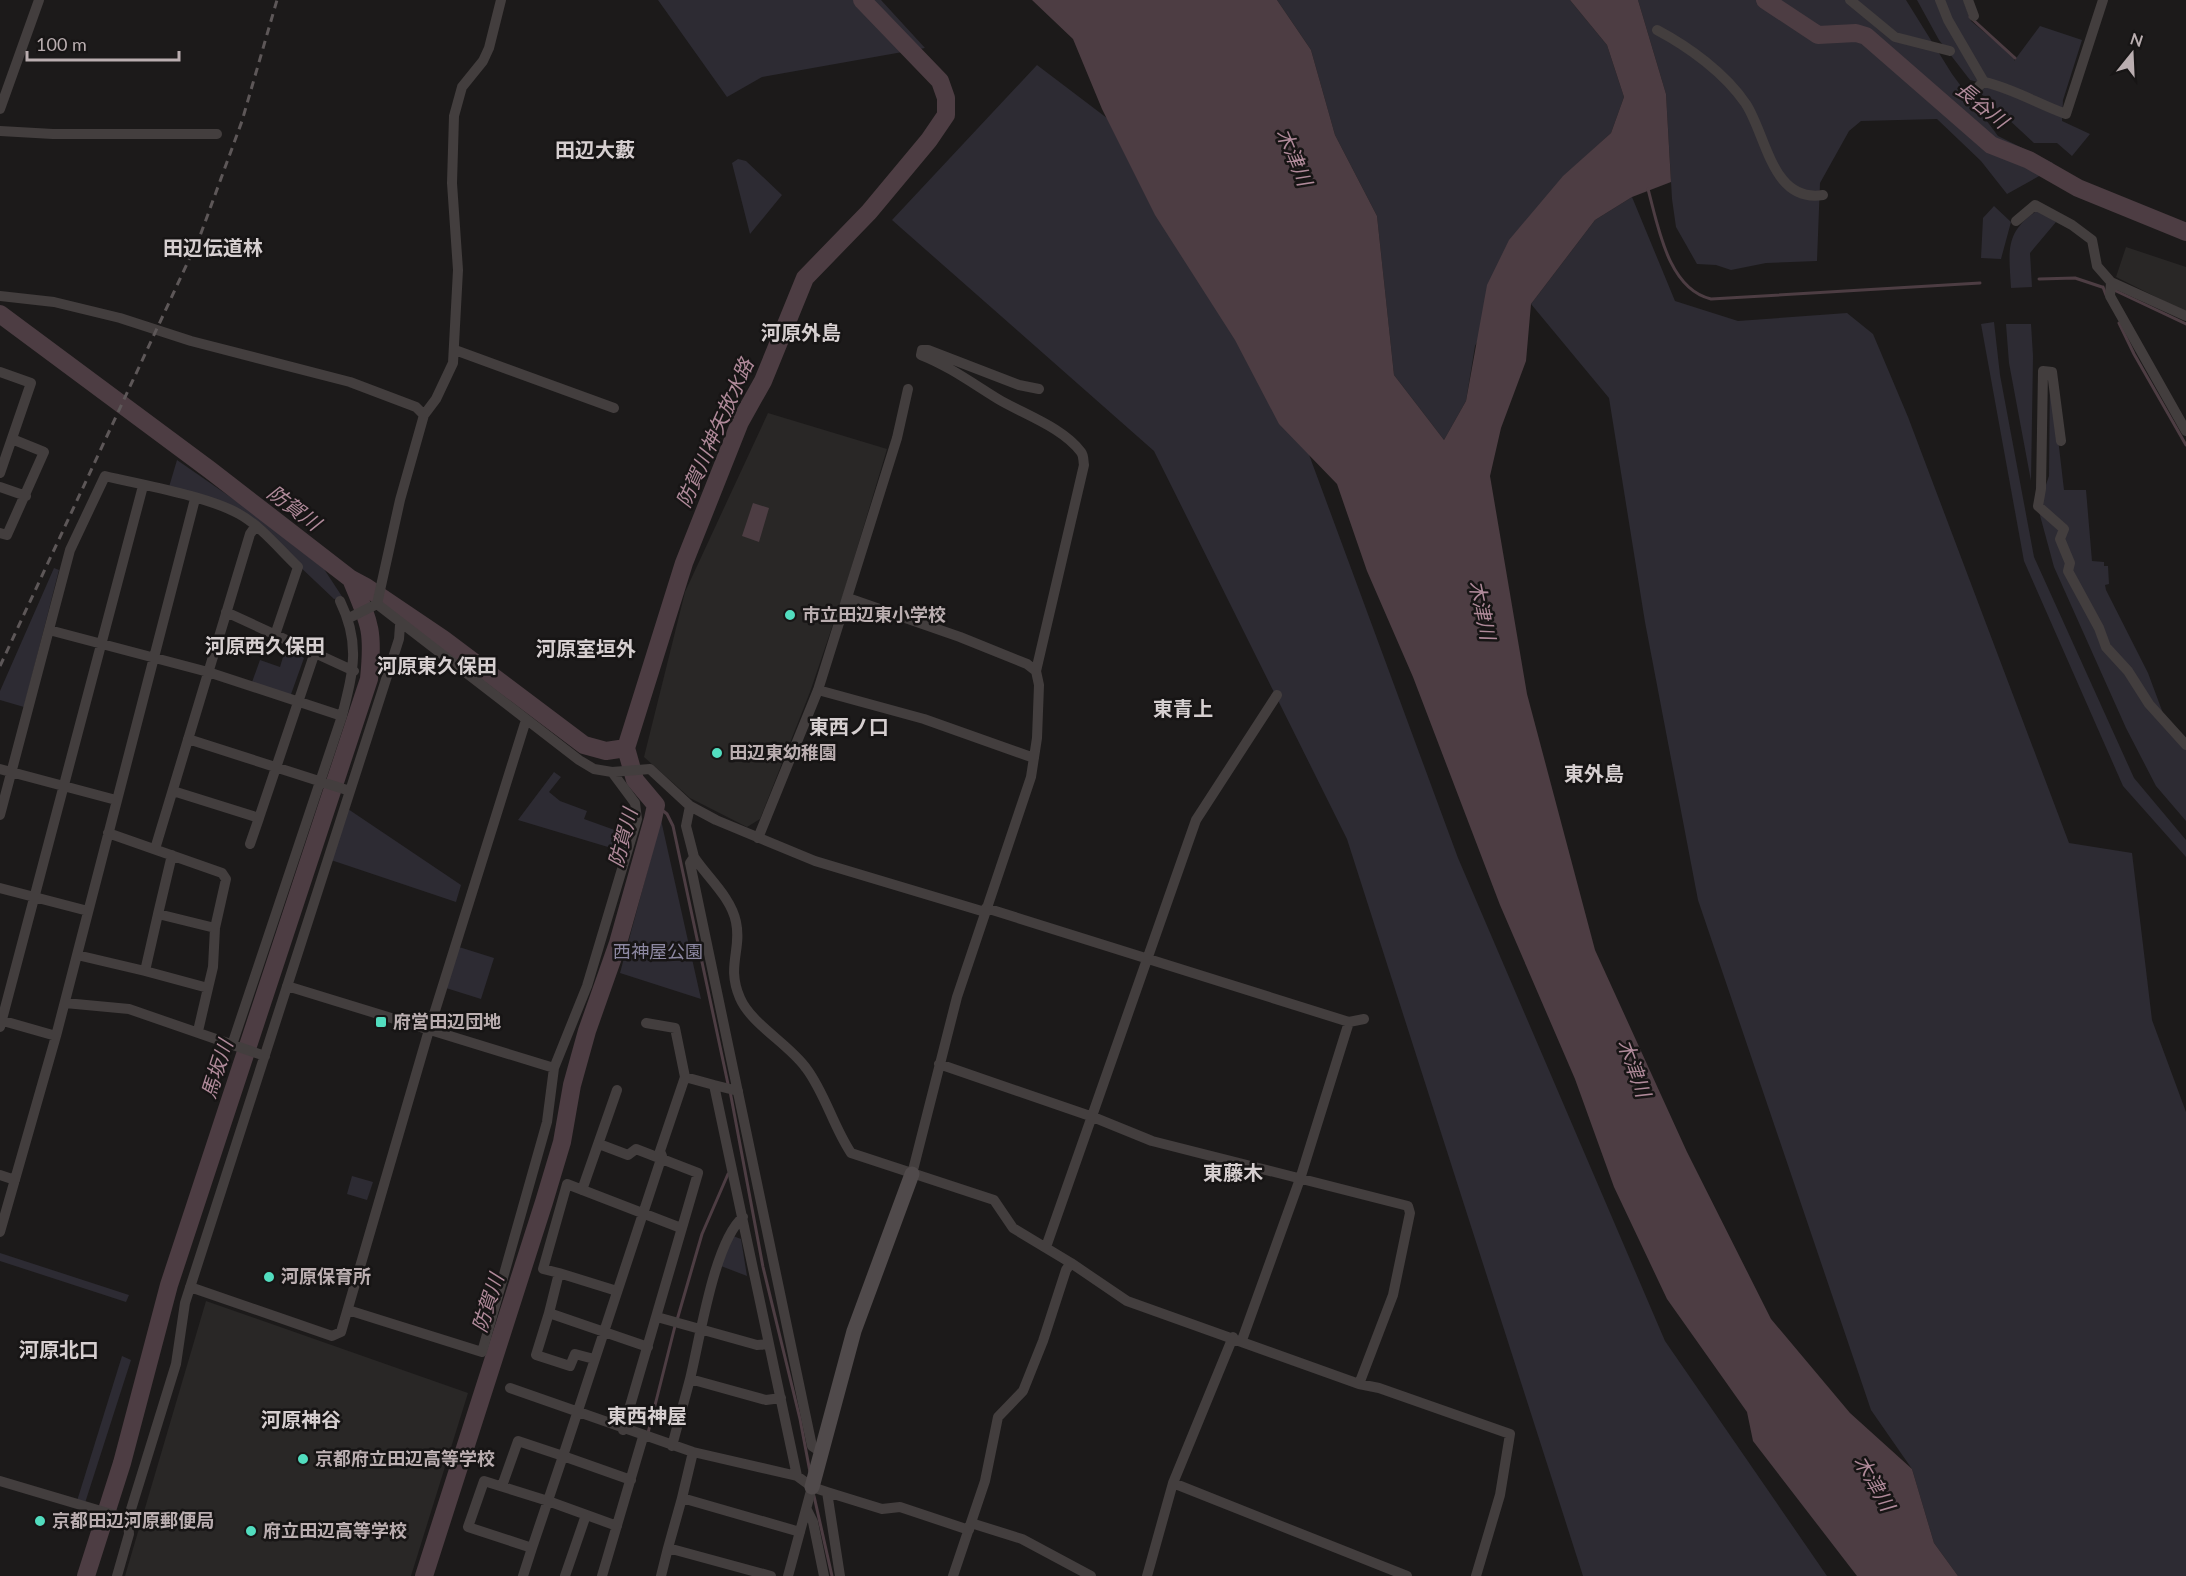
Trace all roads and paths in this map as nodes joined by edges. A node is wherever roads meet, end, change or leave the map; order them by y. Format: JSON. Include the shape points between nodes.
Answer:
{"nodes":[{"id":1,"x":39,"y":0,"type":"edge"},
{"id":2,"x":501,"y":0,"type":"edge"},
{"id":3,"x":1850,"y":0,"type":"edge"},
{"id":4,"x":1940,"y":0,"type":"edge"},
{"id":5,"x":1968,"y":0,"type":"edge"},
{"id":6,"x":2103,"y":0,"type":"edge"},
{"id":7,"x":1974,"y":16,"type":"dead end"},
{"id":8,"x":1657,"y":30,"type":"dead end"},
{"id":9,"x":1950,"y":51,"type":"dead end"},
{"id":10,"x":0,"y":110,"type":"edge"},
{"id":11,"x":0,"y":131,"type":"edge"},
{"id":12,"x":217,"y":134,"type":"dead end"},
{"id":13,"x":1823,"y":195,"type":"dead end"},
{"id":14,"x":2016,"y":221,"type":"dead end"},
{"id":15,"x":2110,"y":282,"type":"junction"},
{"id":16,"x":0,"y":296,"type":"edge"},
{"id":17,"x":2186,"y":316,"type":"edge"},
{"id":18,"x":455,"y":350,"type":"junction"},
{"id":19,"x":0,"y":372,"type":"edge"},
{"id":20,"x":908,"y":389,"type":"dead end"},
{"id":21,"x":1039,"y":389,"type":"dead end"},
{"id":22,"x":614,"y":408,"type":"dead end"},
{"id":23,"x":424,"y":415,"type":"junction"},
{"id":24,"x":2186,"y":431,"type":"edge"},
{"id":25,"x":12,"y":439,"type":"junction"},
{"id":26,"x":2061,"y":441,"type":"dead end"},
{"id":27,"x":0,"y":473,"type":"edge"},
{"id":28,"x":143,"y":486,"type":"junction"},
{"id":29,"x":0,"y":487,"type":"edge"},
{"id":30,"x":26,"y":496,"type":"junction"},
{"id":31,"x":195,"y":499,"type":"junction"},
{"id":32,"x":255,"y":527,"type":"junction"},
{"id":33,"x":0,"y":533,"type":"edge"},
{"id":34,"x":848,"y":598,"type":"junction"},
{"id":35,"x":340,"y":601,"type":"dead end"},
{"id":36,"x":375,"y":603,"type":"junction"},
{"id":37,"x":226,"y":612,"type":"junction"},
{"id":38,"x":352,"y":616,"type":"junction"},
{"id":39,"x":400,"y":625,"type":"junction"},
{"id":40,"x":49,"y":630,"type":"junction"},
{"id":41,"x":275,"y":635,"type":"junction"},
{"id":42,"x":101,"y":643,"type":"junction"},
{"id":43,"x":314,"y":655,"type":"junction"},
{"id":44,"x":153,"y":657,"type":"junction"},
{"id":45,"x":354,"y":671,"type":"junction"},
{"id":46,"x":1036,"y":671,"type":"junction"},
{"id":47,"x":208,"y":672,"type":"junction"},
{"id":48,"x":818,"y":690,"type":"junction"},
{"id":49,"x":1277,"y":695,"type":"dead end"},
{"id":50,"x":298,"y":702,"type":"junction"},
{"id":51,"x":342,"y":716,"type":"junction"},
{"id":52,"x":526,"y":720,"type":"junction"},
{"id":53,"x":188,"y":739,"type":"junction"},
{"id":54,"x":2186,"y":745,"type":"edge"},
{"id":55,"x":1034,"y":758,"type":"junction"},
{"id":56,"x":276,"y":767,"type":"junction"},
{"id":57,"x":5,"y":770,"type":"edge"},
{"id":58,"x":616,"y":771,"type":"junction"},
{"id":59,"x":324,"y":783,"type":"junction"},
{"id":60,"x":65,"y":786,"type":"junction"},
{"id":61,"x":346,"y":790,"type":"junction"},
{"id":62,"x":173,"y":791,"type":"junction"},
{"id":63,"x":116,"y":800,"type":"junction"},
{"id":64,"x":690,"y":806,"type":"junction"},
{"id":65,"x":0,"y":815,"type":"edge"},
{"id":66,"x":259,"y":818,"type":"junction"},
{"id":67,"x":108,"y":833,"type":"junction"},
{"id":68,"x":758,"y":838,"type":"junction"},
{"id":69,"x":250,"y":844,"type":"dead end"},
{"id":70,"x":155,"y":849,"type":"junction"},
{"id":71,"x":172,"y":855,"type":"junction"},
{"id":72,"x":694,"y":857,"type":"junction"},
{"id":73,"x":0,"y":888,"type":"edge"},
{"id":74,"x":35,"y":897,"type":"junction"},
{"id":75,"x":985,"y":910,"type":"junction"},
{"id":76,"x":88,"y":911,"type":"junction"},
{"id":77,"x":158,"y":914,"type":"junction"},
{"id":78,"x":215,"y":928,"type":"junction"},
{"id":79,"x":77,"y":954,"type":"junction"},
{"id":80,"x":1147,"y":958,"type":"junction"},
{"id":81,"x":145,"y":972,"type":"junction"},
{"id":82,"x":287,"y":986,"type":"junction"},
{"id":83,"x":208,"y":988,"type":"junction"},
{"id":84,"x":65,"y":1003,"type":"junction"},
{"id":85,"x":1364,"y":1019,"type":"dead end"},
{"id":86,"x":1,"y":1022,"type":"edge"},
{"id":87,"x":1349,"y":1022,"type":"junction"},
{"id":88,"x":646,"y":1023,"type":"dead end"},
{"id":89,"x":429,"y":1030,"type":"junction"},
{"id":90,"x":198,"y":1031,"type":"junction"},
{"id":91,"x":56,"y":1036,"type":"junction"},
{"id":92,"x":236,"y":1046,"type":"junction"},
{"id":93,"x":262,"y":1055,"type":"junction"},
{"id":94,"x":939,"y":1064,"type":"junction"},
{"id":95,"x":554,"y":1068,"type":"junction"},
{"id":96,"x":685,"y":1077,"type":"junction"},
{"id":97,"x":714,"y":1085,"type":"junction"},
{"id":98,"x":617,"y":1090,"type":"dead end"},
{"id":99,"x":738,"y":1091,"type":"junction"},
{"id":100,"x":1093,"y":1117,"type":"junction"},
{"id":101,"x":599,"y":1144,"type":"junction"},
{"id":102,"x":661,"y":1159,"type":"junction"},
{"id":103,"x":912,"y":1174,"type":"junction"},
{"id":104,"x":0,"y":1175,"type":"edge"},
{"id":105,"x":1300,"y":1179,"type":"junction"},
{"id":106,"x":15,"y":1180,"type":"junction"},
{"id":107,"x":582,"y":1190,"type":"junction"},
{"id":108,"x":643,"y":1213,"type":"junction"},
{"id":109,"x":743,"y":1217,"type":"junction"},
{"id":110,"x":681,"y":1228,"type":"junction"},
{"id":111,"x":0,"y":1232,"type":"edge"},
{"id":112,"x":1047,"y":1247,"type":"junction"},
{"id":113,"x":1071,"y":1263,"type":"junction"},
{"id":114,"x":559,"y":1273,"type":"junction"},
{"id":115,"x":190,"y":1287,"type":"junction"},
{"id":116,"x":617,"y":1291,"type":"junction"},
{"id":117,"x":348,"y":1310,"type":"junction"},
{"id":118,"x":549,"y":1313,"type":"junction"},
{"id":119,"x":657,"y":1317,"type":"junction"},
{"id":120,"x":702,"y":1330,"type":"junction"},
{"id":121,"x":603,"y":1332,"type":"junction"},
{"id":122,"x":1237,"y":1339,"type":"junction"},
{"id":123,"x":769,"y":1344,"type":"junction"},
{"id":124,"x":648,"y":1347,"type":"junction"},
{"id":125,"x":594,"y":1359,"type":"junction"},
{"id":126,"x":690,"y":1379,"type":"junction"},
{"id":127,"x":1359,"y":1384,"type":"junction"},
{"id":128,"x":510,"y":1388,"type":"dead end"},
{"id":129,"x":781,"y":1398,"type":"junction"},
{"id":130,"x":577,"y":1413,"type":"junction"},
{"id":131,"x":623,"y":1430,"type":"junction"},
{"id":132,"x":647,"y":1438,"type":"junction"},
{"id":133,"x":672,"y":1446,"type":"junction"},
{"id":134,"x":693,"y":1452,"type":"junction"},
{"id":135,"x":821,"y":1452,"type":"junction"},
{"id":136,"x":563,"y":1456,"type":"junction"},
{"id":137,"x":797,"y":1476,"type":"junction"},
{"id":138,"x":631,"y":1480,"type":"junction"},
{"id":139,"x":0,"y":1481,"type":"edge"},
{"id":140,"x":1173,"y":1483,"type":"junction"},
{"id":141,"x":502,"y":1486,"type":"junction"},
{"id":142,"x":819,"y":1490,"type":"junction"},
{"id":143,"x":682,"y":1498,"type":"junction"},
{"id":144,"x":548,"y":1501,"type":"junction"},
{"id":145,"x":807,"y":1510,"type":"junction"},
{"id":146,"x":586,"y":1515,"type":"junction"},
{"id":147,"x":128,"y":1519,"type":"junction"},
{"id":148,"x":617,"y":1526,"type":"junction"},
{"id":149,"x":970,"y":1526,"type":"junction"},
{"id":150,"x":800,"y":1532,"type":"junction"},
{"id":151,"x":532,"y":1548,"type":"junction"},
{"id":152,"x":668,"y":1548,"type":"junction"},
{"id":153,"x":117,"y":1576,"type":"edge"},
{"id":154,"x":523,"y":1576,"type":"edge"},
{"id":155,"x":565,"y":1576,"type":"edge"},
{"id":156,"x":602,"y":1576,"type":"edge"},
{"id":157,"x":661,"y":1576,"type":"edge"},
{"id":158,"x":771,"y":1576,"type":"edge"},
{"id":159,"x":788,"y":1576,"type":"edge"},
{"id":160,"x":824,"y":1576,"type":"edge"},
{"id":161,"x":840,"y":1576,"type":"edge"},
{"id":162,"x":953,"y":1576,"type":"edge"},
{"id":163,"x":1091,"y":1576,"type":"edge"},
{"id":164,"x":1147,"y":1576,"type":"edge"},
{"id":165,"x":1407,"y":1576,"type":"edge"},
{"id":166,"x":1476,"y":1576,"type":"edge"}],
"edges":[{"from":1,"to":10,"type":"street"},
{"from":2,"to":18,"type":"street","via":[[489,48],[462,87],[454,116],[452,183],[458,270]]},
{"from":3,"to":9,"type":"street","via":[[1895,37]]},
{"from":4,"to":6,"type":"street","via":[[1982,84],[2002,86],[2066,114]]},
{"from":5,"to":7,"type":"street"},
{"from":8,"to":13,"type":"street","via":[[1694,53],[1746,104],[1787,186],[1809,197]]},
{"from":11,"to":12,"type":"street"},
{"from":14,"to":15,"type":"street","via":[[2035,205],[2072,225],[2092,240],[2097,266]]},
{"from":15,"to":17,"type":"street"},
{"from":15,"to":24,"type":"street","via":[[2110,296]]},
{"from":16,"to":23,"type":"street","via":[[54,302],[109,315],[191,341],[318,372],[416,407]]},
{"from":18,"to":22,"type":"street"},
{"from":18,"to":23,"type":"street","via":[[446,382]]},
{"from":19,"to":25,"type":"street","via":[[31,383]]},
{"from":20,"to":34,"type":"street"},
{"from":21,"to":46,"type":"street","via":[[922,350],[921,355],[1045,424],[1083,454],[1084,465]]},
{"from":23,"to":36,"type":"street"},
{"from":25,"to":27,"type":"street"},
{"from":25,"to":30,"type":"street","via":[[44,452]]},
{"from":26,"to":54,"type":"street","via":[[2052,372],[2043,371],[2038,506],[2064,529],[2060,539],[2070,563],[2068,571],[2106,647],[2128,671],[2148,704]]},
{"from":28,"to":31,"type":"street"},
{"from":28,"to":40,"type":"street","via":[[105,476],[70,550]]},
{"from":28,"to":42,"type":"street"},
{"from":29,"to":30,"type":"street"},
{"from":30,"to":33,"type":"street","via":[[7,535]]},
{"from":31,"to":32,"type":"street","via":[[239,514]]},
{"from":31,"to":44,"type":"street"},
{"from":32,"to":37,"type":"street"},
{"from":32,"to":41,"type":"street","via":[[298,567]]},
{"from":34,"to":46,"type":"street","via":[[960,637]]},
{"from":34,"to":48,"type":"street"},
{"from":35,"to":38,"type":"street"},
{"from":36,"to":38,"type":"street"},
{"from":36,"to":39,"type":"street","via":[[389,611]]},
{"from":37,"to":41,"type":"street"},
{"from":37,"to":47,"type":"street"},
{"from":38,"to":45,"type":"street"},
{"from":39,"to":52,"type":"street"},
{"from":39,"to":61,"type":"street","via":[[399,639]]},
{"from":40,"to":42,"type":"street"},
{"from":40,"to":57,"type":"street","via":[[20,747]]},
{"from":41,"to":43,"type":"street"},
{"from":42,"to":44,"type":"street"},
{"from":42,"to":60,"type":"street"},
{"from":43,"to":45,"type":"street"},
{"from":43,"to":50,"type":"street"},
{"from":44,"to":47,"type":"street"},
{"from":44,"to":63,"type":"street"},
{"from":45,"to":51,"type":"street"},
{"from":46,"to":55,"type":"street","via":[[1039,685]]},
{"from":47,"to":50,"type":"street"},
{"from":47,"to":53,"type":"street"},
{"from":48,"to":55,"type":"street","via":[[924,719]]},
{"from":48,"to":68,"type":"street"},
{"from":49,"to":80,"type":"street","via":[[1196,820]]},
{"from":50,"to":51,"type":"street"},
{"from":50,"to":56,"type":"street"},
{"from":51,"to":59,"type":"street"},
{"from":52,"to":58,"type":"street","via":[[594,769]]},
{"from":52,"to":89,"type":"street"},
{"from":53,"to":56,"type":"street"},
{"from":53,"to":62,"type":"street"},
{"from":55,"to":75,"type":"street"},
{"from":56,"to":59,"type":"street"},
{"from":56,"to":66,"type":"street"},
{"from":57,"to":60,"type":"street"},
{"from":57,"to":65,"type":"street"},
{"from":58,"to":64,"type":"street","via":[[650,769]]},
{"from":58,"to":95,"type":"street","via":[[635,803],[637,819],[587,986]]},
{"from":59,"to":61,"type":"street"},
{"from":59,"to":92,"type":"street"},
{"from":60,"to":63,"type":"street"},
{"from":60,"to":74,"type":"street"},
{"from":61,"to":82,"type":"street"},
{"from":62,"to":66,"type":"street"},
{"from":62,"to":70,"type":"street"},
{"from":63,"to":67,"type":"street"},
{"from":64,"to":68,"type":"street"},
{"from":64,"to":72,"type":"street","via":[[686,826]]},
{"from":66,"to":69,"type":"street"},
{"from":67,"to":70,"type":"street"},
{"from":67,"to":76,"type":"street"},
{"from":68,"to":75,"type":"street","via":[[815,861]]},
{"from":70,"to":71,"type":"street"},
{"from":71,"to":77,"type":"street"},
{"from":71,"to":78,"type":"street","via":[[222,873],[226,879]]},
{"from":72,"to":99,"type":"street","via":[[690,863]]},
{"from":72,"to":103,"type":"street","via":[[736,921],[733,980],[741,1002],[807,1068],[851,1153]]},
{"from":73,"to":74,"type":"street"},
{"from":74,"to":76,"type":"street"},
{"from":74,"to":86,"type":"street"},
{"from":75,"to":80,"type":"street"},
{"from":75,"to":94,"type":"street"},
{"from":76,"to":79,"type":"street"},
{"from":77,"to":78,"type":"street"},
{"from":77,"to":81,"type":"street"},
{"from":78,"to":83,"type":"street"},
{"from":79,"to":81,"type":"street"},
{"from":79,"to":84,"type":"street"},
{"from":80,"to":87,"type":"street"},
{"from":80,"to":100,"type":"street"},
{"from":81,"to":83,"type":"street"},
{"from":82,"to":89,"type":"street"},
{"from":82,"to":93,"type":"street"},
{"from":83,"to":90,"type":"street"},
{"from":84,"to":90,"type":"street","via":[[129,1009]]},
{"from":84,"to":91,"type":"street"},
{"from":85,"to":87,"type":"street"},
{"from":86,"to":91,"type":"street"},
{"from":87,"to":105,"type":"street"},
{"from":88,"to":96,"type":"street","via":[[675,1028]]},
{"from":89,"to":95,"type":"street"},
{"from":89,"to":117,"type":"street"},
{"from":90,"to":92,"type":"street"},
{"from":91,"to":106,"type":"street"},
{"from":92,"to":93,"type":"street"},
{"from":93,"to":115,"type":"street"},
{"from":94,"to":100,"type":"street"},
{"from":94,"to":103,"type":"street"},
{"from":95,"to":117,"type":"street","via":[[547,1122],[482,1352]]},
{"from":96,"to":97,"type":"street"},
{"from":96,"to":102,"type":"street","via":[[660,1150]]},
{"from":97,"to":99,"type":"street"},
{"from":97,"to":109,"type":"street"},
{"from":98,"to":101,"type":"street"},
{"from":99,"to":135,"type":"street","via":[[812,1446]]},
{"from":100,"to":105,"type":"street","via":[[1152,1141]]},
{"from":100,"to":112,"type":"street"},
{"from":101,"to":102,"type":"street","via":[[628,1155],[636,1149]]},
{"from":101,"to":107,"type":"street"},
{"from":102,"to":108,"type":"street"},
{"from":102,"to":110,"type":"street","via":[[698,1173]]},
{"from":103,"to":112,"type":"street","via":[[994,1200],[1013,1228]]},
{"from":103,"to":135,"type":"street","via":[[854,1331]]},
{"from":104,"to":106,"type":"street"},
{"from":105,"to":122,"type":"street"},
{"from":105,"to":127,"type":"street","via":[[1407,1206],[1410,1213],[1393,1295]]},
{"from":106,"to":111,"type":"street"},
{"from":107,"to":108,"type":"street"},
{"from":107,"to":114,"type":"street","via":[[567,1185],[543,1269]]},
{"from":108,"to":110,"type":"street"},
{"from":108,"to":116,"type":"street"},
{"from":109,"to":120,"type":"street","via":[[734,1224],[718,1262]]},
{"from":109,"to":123,"type":"street"},
{"from":110,"to":119,"type":"street"},
{"from":112,"to":113,"type":"street"},
{"from":113,"to":122,"type":"street","via":[[1126,1301]]},
{"from":113,"to":149,"type":"street","via":[[1023,1391],[998,1417],[985,1481]]},
{"from":114,"to":116,"type":"street"},
{"from":114,"to":118,"type":"street"},
{"from":115,"to":117,"type":"street","via":[[332,1335],[341,1332]]},
{"from":115,"to":147,"type":"street","via":[[176,1364]]},
{"from":116,"to":121,"type":"street"},
{"from":118,"to":121,"type":"street"},
{"from":118,"to":125,"type":"street","via":[[536,1355],[570,1366],[575,1354]]},
{"from":119,"to":120,"type":"street"},
{"from":119,"to":124,"type":"street"},
{"from":120,"to":123,"type":"street","via":[[757,1345]]},
{"from":120,"to":126,"type":"street"},
{"from":121,"to":124,"type":"street"},
{"from":121,"to":125,"type":"street"},
{"from":122,"to":127,"type":"street"},
{"from":122,"to":140,"type":"street"},
{"from":123,"to":129,"type":"street"},
{"from":124,"to":131,"type":"street"},
{"from":125,"to":130,"type":"street"},
{"from":126,"to":129,"type":"street","via":[[766,1400]]},
{"from":126,"to":133,"type":"street"},
{"from":127,"to":166,"type":"street","via":[[1510,1434],[1500,1495]]},
{"from":128,"to":130,"type":"street"},
{"from":129,"to":137,"type":"street"},
{"from":130,"to":131,"type":"street"},
{"from":130,"to":136,"type":"street"},
{"from":131,"to":132,"type":"street"},
{"from":132,"to":133,"type":"street"},
{"from":132,"to":138,"type":"street"},
{"from":133,"to":134,"type":"street"},
{"from":134,"to":137,"type":"street"},
{"from":134,"to":143,"type":"street"},
{"from":135,"to":142,"type":"street"},
{"from":136,"to":138,"type":"street"},
{"from":136,"to":141,"type":"street","via":[[518,1441]]},
{"from":136,"to":144,"type":"street"},
{"from":137,"to":142,"type":"street"},
{"from":138,"to":148,"type":"street"},
{"from":139,"to":147,"type":"street"},
{"from":140,"to":164,"type":"street"},
{"from":140,"to":165,"type":"street"},
{"from":141,"to":144,"type":"street"},
{"from":141,"to":151,"type":"street","via":[[484,1481],[468,1527]]},
{"from":142,"to":145,"type":"street"},
{"from":142,"to":149,"type":"street","via":[[882,1509],[900,1507]]},
{"from":142,"to":161,"type":"street"},
{"from":143,"to":150,"type":"street"},
{"from":143,"to":152,"type":"street"},
{"from":144,"to":146,"type":"street"},
{"from":144,"to":151,"type":"street"},
{"from":145,"to":150,"type":"street"},
{"from":145,"to":160,"type":"street"},
{"from":146,"to":148,"type":"street"},
{"from":146,"to":155,"type":"street"},
{"from":147,"to":153,"type":"street","via":[[129,1534]]},
{"from":148,"to":156,"type":"street"},
{"from":149,"to":162,"type":"street"},
{"from":149,"to":163,"type":"street","via":[[1022,1539]]},
{"from":150,"to":159,"type":"street"},
{"from":151,"to":154,"type":"street"},
{"from":152,"to":157,"type":"street"},
{"from":152,"to":158,"type":"street"}]}
